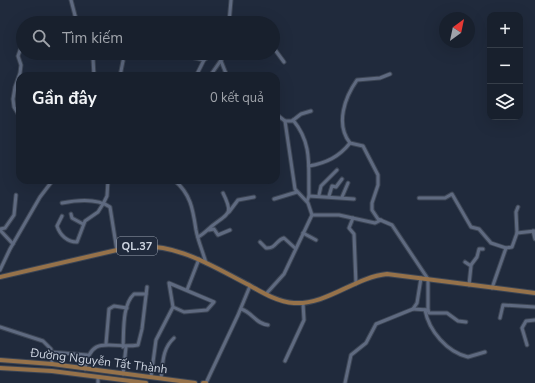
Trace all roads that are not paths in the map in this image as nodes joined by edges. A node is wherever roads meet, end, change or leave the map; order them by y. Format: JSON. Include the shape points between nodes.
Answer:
{"nodes":[{"id":1,"x":71,"y":0,"type":"edge"},
{"id":2,"x":231,"y":0,"type":"edge"},
{"id":3,"x":75,"y":16,"type":"edge"},
{"id":4,"x":230,"y":16,"type":"edge"},
{"id":5,"x":280,"y":57,"type":"edge"},
{"id":6,"x":19,"y":60,"type":"edge"},
{"id":7,"x":93,"y":60,"type":"edge"},
{"id":8,"x":204,"y":60,"type":"edge"},
{"id":9,"x":123,"y":61,"type":"dead end"},
{"id":10,"x":222,"y":62,"type":"joint"},
{"id":11,"x":284,"y":62,"type":"dead end"},
{"id":12,"x":20,"y":72,"type":"edge"},
{"id":13,"x":94,"y":72,"type":"edge"},
{"id":14,"x":121,"y":72,"type":"edge"},
{"id":15,"x":198,"y":72,"type":"edge"},
{"id":16,"x":213,"y":72,"type":"edge"},
{"id":17,"x":226,"y":72,"type":"edge"},
{"id":18,"x":390,"y":74,"type":"dead end"},
{"id":19,"x":16,"y":84,"type":"edge"},
{"id":20,"x":16,"y":110,"type":"edge"},
{"id":21,"x":311,"y":111,"type":"dead end"},
{"id":22,"x":280,"y":117,"type":"edge"},
{"id":23,"x":294,"y":120,"type":"junction"},
{"id":24,"x":285,"y":121,"type":"junction"},
{"id":25,"x":350,"y":143,"type":"junction"},
{"id":26,"x":309,"y":166,"type":"junction"},
{"id":27,"x":337,"y":170,"type":"dead end"},
{"id":28,"x":342,"y":179,"type":"dead end"},
{"id":29,"x":348,"y":183,"type":"dead end"},
{"id":30,"x":50,"y":184,"type":"edge"},
{"id":31,"x":108,"y":184,"type":"edge"},
{"id":32,"x":178,"y":184,"type":"edge"},
{"id":33,"x":297,"y":192,"type":"junction"},
{"id":34,"x":223,"y":193,"type":"dead end"},
{"id":35,"x":16,"y":195,"type":"dead end"},
{"id":36,"x":319,"y":195,"type":"junction"},
{"id":37,"x":309,"y":196,"type":"junction"},
{"id":38,"x":329,"y":196,"type":"junction"},
{"id":39,"x":254,"y":197,"type":"dead end"},
{"id":40,"x":342,"y":198,"type":"junction"},
{"id":41,"x":419,"y":198,"type":"dead end"},
{"id":42,"x":274,"y":199,"type":"dead end"},
{"id":43,"x":354,"y":199,"type":"dead end"},
{"id":44,"x":307,"y":201,"type":"junction"},
{"id":45,"x":62,"y":203,"type":"dead end"},
{"id":46,"x":103,"y":204,"type":"junction"},
{"id":47,"x":518,"y":207,"type":"dead end"},
{"id":48,"x":71,"y":214,"type":"dead end"},
{"id":49,"x":226,"y":215,"type":"junction"},
{"id":50,"x":312,"y":215,"type":"junction"},
{"id":51,"x":62,"y":216,"type":"dead end"},
{"id":52,"x":353,"y":218,"type":"junction"},
{"id":53,"x":381,"y":220,"type":"junction"},
{"id":54,"x":83,"y":224,"type":"junction"},
{"id":55,"x":0,"y":229,"type":"edge"},
{"id":56,"x":230,"y":230,"type":"dead end"},
{"id":57,"x":207,"y":231,"type":"junction"},
{"id":58,"x":534,"y":231,"type":"edge"},
{"id":59,"x":303,"y":233,"type":"junction"},
{"id":60,"x":517,"y":233,"type":"junction"},
{"id":61,"x":198,"y":237,"type":"junction"},
{"id":62,"x":535,"y":239,"type":"edge"},
{"id":63,"x":316,"y":240,"type":"dead end"},
{"id":64,"x":260,"y":242,"type":"dead end"},
{"id":65,"x":13,"y":244,"type":"junction"},
{"id":66,"x":295,"y":248,"type":"junction"},
{"id":67,"x":506,"y":248,"type":"junction"},
{"id":68,"x":484,"y":249,"type":"dead end"},
{"id":69,"x":116,"y":251,"type":"junction"},
{"id":70,"x":199,"y":259,"type":"junction"},
{"id":71,"x":465,"y":262,"type":"dead end"},
{"id":72,"x":206,"y":263,"type":"junction"},
{"id":73,"x":471,"y":265,"type":"junction"},
{"id":74,"x":0,"y":270,"type":"edge"},
{"id":75,"x":0,"y":277,"type":"edge"},
{"id":76,"x":421,"y":278,"type":"junction"},
{"id":77,"x":428,"y":279,"type":"junction"},
{"id":78,"x":356,"y":284,"type":"junction"},
{"id":79,"x":469,"y":285,"type":"junction"},
{"id":80,"x":147,"y":286,"type":"dead end"},
{"id":81,"x":250,"y":286,"type":"junction"},
{"id":82,"x":188,"y":289,"type":"junction"},
{"id":83,"x":492,"y":289,"type":"junction"},
{"id":84,"x":535,"y":293,"type":"edge"},
{"id":85,"x":146,"y":294,"type":"junction"},
{"id":86,"x":266,"y":294,"type":"junction"},
{"id":87,"x":303,"y":303,"type":"junction"},
{"id":88,"x":173,"y":307,"type":"junction"},
{"id":89,"x":535,"y":307,"type":"edge"},
{"id":90,"x":127,"y":308,"type":"junction"},
{"id":91,"x":241,"y":309,"type":"junction"},
{"id":92,"x":413,"y":309,"type":"junction"},
{"id":93,"x":426,"y":310,"type":"junction"},
{"id":94,"x":500,"y":318,"type":"dead end"},
{"id":95,"x":535,"y":320,"type":"edge"},
{"id":96,"x":466,"y":322,"type":"dead end"},
{"id":97,"x":268,"y":325,"type":"dead end"},
{"id":98,"x":0,"y":327,"type":"edge"},
{"id":99,"x":174,"y":338,"type":"dead end"},
{"id":100,"x":106,"y":344,"type":"junction"},
{"id":101,"x":527,"y":345,"type":"dead end"},
{"id":102,"x":125,"y":347,"type":"junction"},
{"id":103,"x":51,"y":352,"type":"junction"},
{"id":104,"x":486,"y":352,"type":"dead end"},
{"id":105,"x":87,"y":355,"type":"junction"},
{"id":106,"x":0,"y":360,"type":"edge"},
{"id":107,"x":285,"y":361,"type":"dead end"},
{"id":108,"x":52,"y":364,"type":"junction"},
{"id":109,"x":0,"y":368,"type":"edge"},
{"id":110,"x":85,"y":369,"type":"junction"},
{"id":111,"x":52,"y":371,"type":"junction"},
{"id":112,"x":99,"y":371,"type":"junction"},
{"id":113,"x":123,"y":374,"type":"junction"},
{"id":114,"x":151,"y":377,"type":"junction"},
{"id":115,"x":161,"y":378,"type":"junction"},
{"id":116,"x":98,"y":380,"type":"edge"},
{"id":117,"x":146,"y":383,"type":"edge"},
{"id":118,"x":195,"y":383,"type":"edge"},
{"id":119,"x":203,"y":383,"type":"edge"},
{"id":120,"x":206,"y":383,"type":"edge"},
{"id":121,"x":345,"y":383,"type":"edge"}],
"edges":[{"from":1,"to":3,"type":"street"},
{"from":2,"to":4,"type":"street"},
{"from":5,"to":11,"type":"street"},
{"from":6,"to":12,"type":"street"},
{"from":7,"to":13,"type":"street"},
{"from":8,"to":15,"type":"street"},
{"from":9,"to":14,"type":"street"},
{"from":10,"to":16,"type":"street"},
{"from":10,"to":17,"type":"street"},
{"from":18,"to":25,"type":"street","via":[[380,78],[358,79],[348,93],[343,122],[345,135]]},
{"from":19,"to":20,"type":"street","via":[[13,99]]},
{"from":21,"to":23,"type":"street","via":[[301,114]]},
{"from":22,"to":24,"type":"street"},
{"from":23,"to":24,"type":"street"},
{"from":23,"to":26,"type":"street","via":[[308,147]]},
{"from":24,"to":33,"type":"street"},
{"from":25,"to":26,"type":"street","via":[[337,156]]},
{"from":25,"to":53,"type":"street","via":[[363,146],[376,168],[378,185],[372,207],[376,217]]},
{"from":26,"to":37,"type":"street"},
{"from":27,"to":36,"type":"street","via":[[321,186]]},
{"from":28,"to":38,"type":"street","via":[[337,187],[332,186]]},
{"from":29,"to":40,"type":"street"},
{"from":30,"to":65,"type":"street"},
{"from":31,"to":46,"type":"street"},
{"from":32,"to":61,"type":"street","via":[[192,203]]},
{"from":33,"to":42,"type":"street"},
{"from":33,"to":44,"type":"street"},
{"from":34,"to":49,"type":"street","via":[[229,206]]},
{"from":35,"to":55,"type":"street","via":[[14,215],[5,228]]},
{"from":36,"to":37,"type":"street"},
{"from":36,"to":38,"type":"street"},
{"from":37,"to":44,"type":"street"},
{"from":38,"to":40,"type":"street"},
{"from":39,"to":49,"type":"street","via":[[238,200]]},
{"from":40,"to":43,"type":"street"},
{"from":41,"to":67,"type":"street","via":[[445,198],[452,194],[471,226],[479,229],[489,242]]},
{"from":44,"to":50,"type":"street"},
{"from":45,"to":46,"type":"street","via":[[77,200]]},
{"from":46,"to":54,"type":"street","via":[[98,212],[87,218]]},
{"from":46,"to":69,"type":"street","via":[[112,209]]},
{"from":47,"to":60,"type":"street"},
{"from":48,"to":54,"type":"street","via":[[72,218]]},
{"from":49,"to":57,"type":"street"},
{"from":50,"to":52,"type":"street"},
{"from":50,"to":59,"type":"street"},
{"from":51,"to":54,"type":"street","via":[[57,227],[69,241],[77,242]]},
{"from":52,"to":53,"type":"street","via":[[375,223]]},
{"from":52,"to":78,"type":"street","via":[[349,228],[354,234]]},
{"from":53,"to":77,"type":"street","via":[[390,223],[397,231]]},
{"from":55,"to":65,"type":"street"},
{"from":56,"to":57,"type":"street","via":[[218,235],[214,229]]},
{"from":57,"to":61,"type":"street"},
{"from":58,"to":60,"type":"street"},
{"from":58,"to":62,"type":"street"},
{"from":59,"to":63,"type":"street"},
{"from":59,"to":66,"type":"street"},
{"from":60,"to":67,"type":"street","via":[[512,247]]},
{"from":61,"to":72,"type":"street"},
{"from":64,"to":66,"type":"street","via":[[266,248],[270,248],[284,238]]},
{"from":65,"to":74,"type":"street"},
{"from":66,"to":86,"type":"street","via":[[284,274]]},
{"from":67,"to":83,"type":"street"},
{"from":68,"to":73,"type":"street","via":[[479,249]]},
{"from":69,"to":70,"type":"main road","number":"QL.37","via":[[130,247],[155,246]]},
{"from":69,"to":75,"type":"main road","number":"QL.37"},
{"from":70,"to":72,"type":"main road","number":"QL.37"},
{"from":70,"to":82,"type":"street"},
{"from":71,"to":73,"type":"street"},
{"from":72,"to":81,"type":"main road","number":"QL.37"},
{"from":73,"to":79,"type":"street"},
{"from":76,"to":77,"type":"main road","number":"QL.37"},
{"from":76,"to":78,"type":"main road","number":"QL.37","via":[[387,274]]},
{"from":76,"to":92,"type":"street","via":[[417,303]]},
{"from":77,"to":79,"type":"main road","number":"QL.37"},
{"from":77,"to":93,"type":"street"},
{"from":78,"to":87,"type":"main road","number":"QL.37"},
{"from":79,"to":83,"type":"main road","number":"QL.37"},
{"from":80,"to":85,"type":"street"},
{"from":81,"to":86,"type":"main road","number":"QL.37"},
{"from":81,"to":91,"type":"street"},
{"from":82,"to":88,"type":"street","via":[[169,283]]},
{"from":82,"to":88,"type":"street","via":[[214,302],[207,310],[184,312]]},
{"from":83,"to":84,"type":"main road","number":"QL.37"},
{"from":85,"to":90,"type":"street","via":[[132,295]]},
{"from":85,"to":102,"type":"street","via":[[139,343]]},
{"from":86,"to":87,"type":"main road","number":"QL.37","via":[[288,302]]},
{"from":87,"to":107,"type":"street","via":[[304,320]]},
{"from":88,"to":114,"type":"street","via":[[156,340]]},
{"from":89,"to":94,"type":"street","via":[[503,305]]},
{"from":90,"to":100,"type":"street","via":[[114,306],[109,309]]},
{"from":90,"to":102,"type":"street"},
{"from":91,"to":97,"type":"street","via":[[260,323]]},
{"from":91,"to":120,"type":"street"},
{"from":92,"to":93,"type":"street"},
{"from":92,"to":121,"type":"street","via":[[379,322],[373,327],[366,343],[350,356]]},
{"from":93,"to":96,"type":"street","via":[[429,313],[447,313],[455,320]]},
{"from":93,"to":104,"type":"street","via":[[432,329],[452,350],[468,357]]},
{"from":95,"to":101,"type":"street","via":[[526,321],[522,328]]},
{"from":98,"to":103,"type":"street","via":[[42,341]]},
{"from":99,"to":115,"type":"street","via":[[164,353]]},
{"from":100,"to":102,"type":"street"},
{"from":100,"to":105,"type":"street"},
{"from":102,"to":113,"type":"street"},
{"from":103,"to":105,"type":"street"},
{"from":103,"to":108,"type":"street"},
{"from":105,"to":110,"type":"street"},
{"from":106,"to":108,"type":"main road","name":"Đường Nguyễn Tất Thành"},
{"from":108,"to":110,"type":"main road","name":"Đường Nguyễn Tất Thành"},
{"from":108,"to":111,"type":"main road"},
{"from":109,"to":111,"type":"main road","name":"Đường Nguyễn Tất Thành"},
{"from":110,"to":112,"type":"main road","name":"Đường Nguyễn Tất Thành"},
{"from":111,"to":116,"type":"main road","name":"Đường Nguyễn Tất Thành"},
{"from":112,"to":113,"type":"main road","name":"Đường Nguyễn Tất Thành"},
{"from":112,"to":116,"type":"main road"},
{"from":113,"to":114,"type":"main road","name":"Đường Nguyễn Tất Thành"},
{"from":114,"to":115,"type":"main road","name":"Đường Nguyễn Tất Thành"},
{"from":115,"to":118,"type":"main road","name":"Đường Nguyễn Tất Thành"},
{"from":116,"to":117,"type":"main road","name":"Đường Nguyễn Tất Thành"},
{"from":119,"to":120,"type":"main road"}]}
